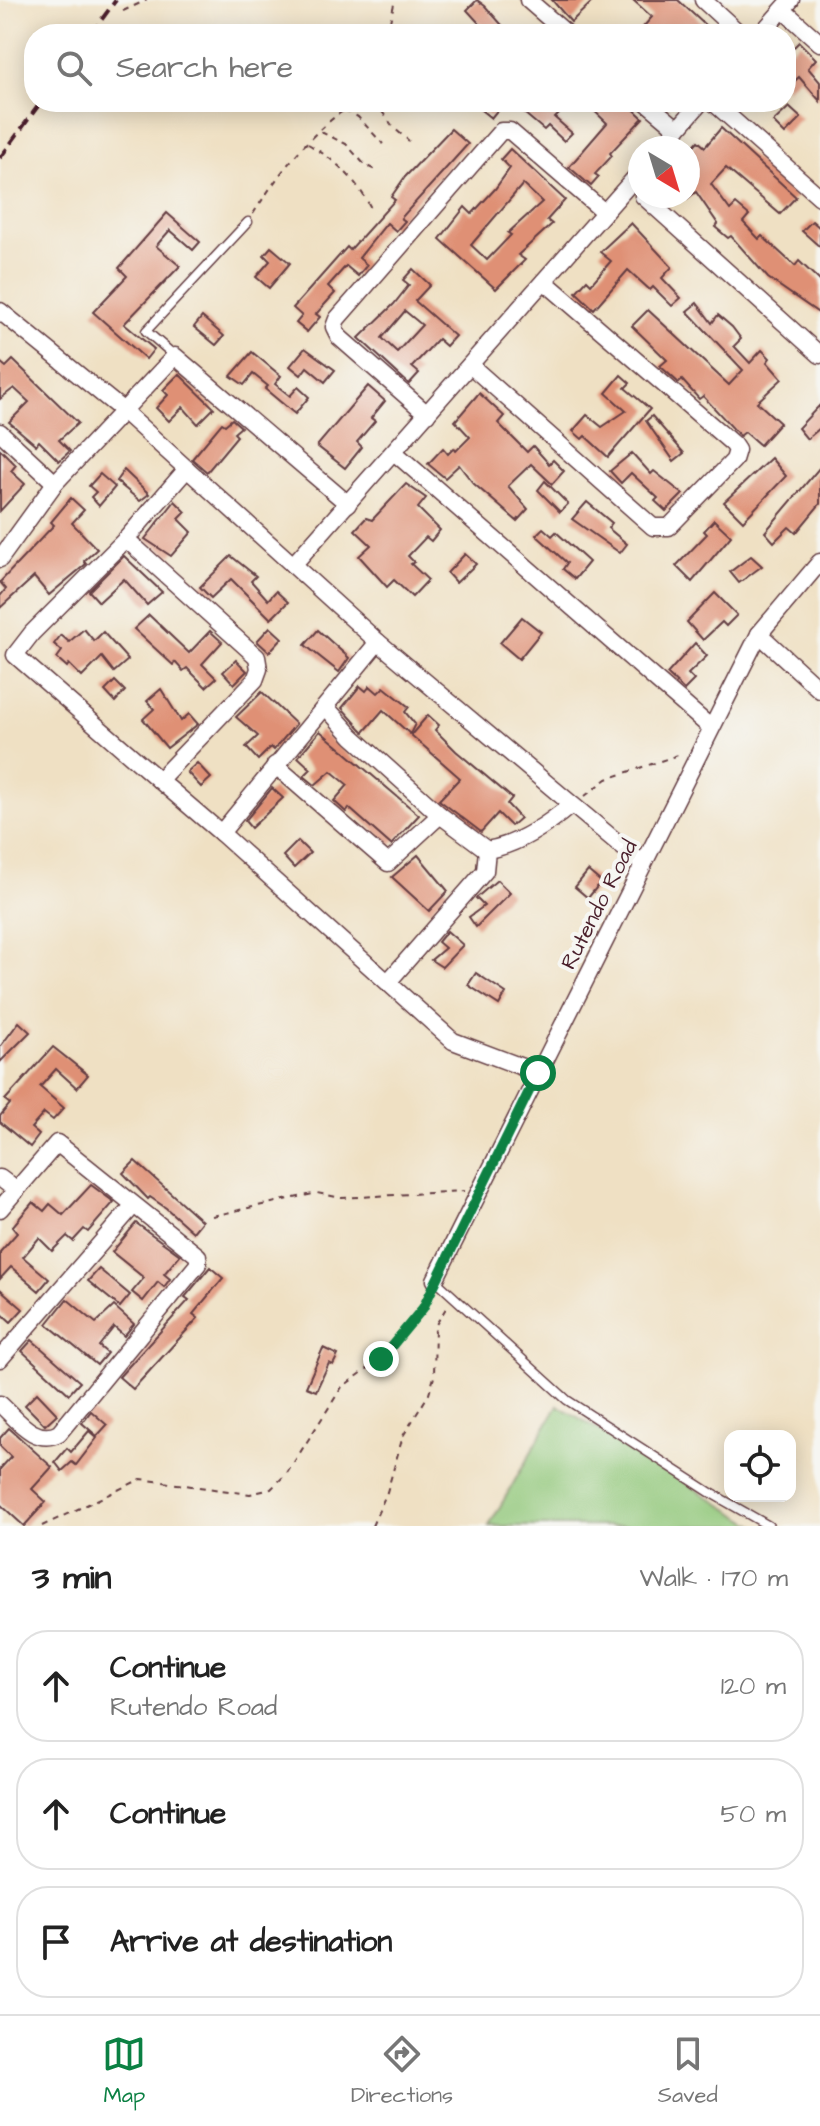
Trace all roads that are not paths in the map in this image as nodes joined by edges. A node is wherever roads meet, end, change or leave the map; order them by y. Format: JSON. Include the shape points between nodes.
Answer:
{"nodes":[{"id":1,"x":528,"y":0,"type":"edge"},
{"id":2,"x":703,"y":0,"type":"edge"},
{"id":3,"x":787,"y":5,"type":"edge"},
{"id":4,"x":556,"y":24,"type":"edge"},
{"id":5,"x":729,"y":24,"type":"edge"},
{"id":6,"x":770,"y":24,"type":"edge"},
{"id":7,"x":820,"y":43,"type":"edge"},
{"id":8,"x":658,"y":112,"type":"edge"},
{"id":9,"x":692,"y":112,"type":"edge"},
{"id":10,"x":724,"y":112,"type":"edge"},
{"id":11,"x":678,"y":129,"type":"junction"},
{"id":12,"x":672,"y":136,"type":"edge"},
{"id":13,"x":628,"y":194,"type":"edge"},
{"id":14,"x":820,"y":197,"type":"edge"},
{"id":15,"x":662,"y":208,"type":"edge"},
{"id":16,"x":604,"y":212,"type":"junction"},
{"id":17,"x":248,"y":222,"type":"road end"},
{"id":18,"x":544,"y":281,"type":"junction"},
{"id":19,"x":0,"y":311,"type":"edge"},
{"id":20,"x":820,"y":355,"type":"edge"},
{"id":21,"x":175,"y":356,"type":"junction"},
{"id":22,"x":470,"y":365,"type":"junction"},
{"id":23,"x":122,"y":410,"type":"junction"},
{"id":24,"x":427,"y":414,"type":"junction"},
{"id":25,"x":0,"y":432,"type":"edge"},
{"id":26,"x":394,"y":452,"type":"junction"},
{"id":27,"x":186,"y":470,"type":"junction"},
{"id":28,"x":55,"y":483,"type":"junction"},
{"id":29,"x":348,"y":504,"type":"junction"},
{"id":30,"x":126,"y":539,"type":"junction"},
{"id":31,"x":0,"y":559,"type":"edge"},
{"id":32,"x":820,"y":562,"type":"edge"},
{"id":33,"x":293,"y":565,"type":"junction"},
{"id":34,"x":759,"y":634,"type":"junction"},
{"id":35,"x":378,"y":642,"type":"junction"},
{"id":36,"x":820,"y":690,"type":"edge"},
{"id":37,"x":326,"y":707,"type":"junction"},
{"id":38,"x":710,"y":727,"type":"junction"},
{"id":39,"x":275,"y":765,"type":"junction"},
{"id":40,"x":159,"y":780,"type":"junction"},
{"id":41,"x":571,"y":805,"type":"junction"},
{"id":42,"x":440,"y":815,"type":"junction"},
{"id":43,"x":221,"y":833,"type":"junction"},
{"id":44,"x":487,"y":850,"type":"junction"},
{"id":45,"x":643,"y":864,"type":"junction"},
{"id":46,"x":388,"y":982,"type":"junction"},
{"id":47,"x":538,"y":1073,"type":"junction"},
{"id":48,"x":0,"y":1178,"type":"edge"},
{"id":49,"x":16,"y":1190,"type":"junction"},
{"id":50,"x":133,"y":1206,"type":"junction"},
{"id":51,"x":0,"y":1209,"type":"edge"},
{"id":52,"x":435,"y":1280,"type":"joint"},
{"id":53,"x":0,"y":1359,"type":"edge"},
{"id":54,"x":0,"y":1404,"type":"edge"},
{"id":55,"x":769,"y":1526,"type":"edge"}],
"edges":[{"from":1,"to":4,"type":"street"},
{"from":2,"to":5,"type":"street"},
{"from":3,"to":6,"type":"street"},
{"from":3,"to":7,"type":"street"},
{"from":8,"to":11,"type":"street"},
{"from":9,"to":11,"type":"street"},
{"from":10,"to":14,"type":"street"},
{"from":11,"to":12,"type":"street"},
{"from":13,"to":16,"type":"street"},
{"from":15,"to":20,"type":"street"},
{"from":16,"to":18,"type":"street"},
{"from":16,"to":24,"type":"street","via":[[510,131],[501,131],[334,327]]},
{"from":17,"to":21,"type":"lane","via":[[146,331]]},
{"from":18,"to":22,"type":"street"},
{"from":18,"to":22,"type":"street","via":[[733,444],[734,460],[669,527],[653,527]]},
{"from":19,"to":23,"type":"street"},
{"from":21,"to":23,"type":"street"},
{"from":21,"to":29,"type":"street"},
{"from":22,"to":24,"type":"street"},
{"from":23,"to":27,"type":"street"},
{"from":23,"to":28,"type":"street"},
{"from":24,"to":26,"type":"street"},
{"from":25,"to":28,"type":"street"},
{"from":26,"to":29,"type":"street"},
{"from":26,"to":38,"type":"street"},
{"from":27,"to":30,"type":"street"},
{"from":27,"to":33,"type":"street"},
{"from":28,"to":31,"type":"street"},
{"from":29,"to":33,"type":"street"},
{"from":30,"to":40,"type":"street","via":[[257,657],[259,669],[255,680]]},
{"from":30,"to":40,"type":"street","via":[[15,655]]},
{"from":32,"to":34,"type":"street","name":"Rutendo Road"},
{"from":33,"to":35,"type":"street"},
{"from":34,"to":36,"type":"street"},
{"from":34,"to":38,"type":"street","name":"Rutendo Road"},
{"from":35,"to":37,"type":"street"},
{"from":35,"to":41,"type":"street"},
{"from":37,"to":39,"type":"street"},
{"from":37,"to":42,"type":"street"},
{"from":38,"to":45,"type":"street","name":"Rutendo Road"},
{"from":39,"to":42,"type":"street","via":[[388,863]]},
{"from":39,"to":43,"type":"street"},
{"from":40,"to":43,"type":"street"},
{"from":41,"to":44,"type":"street","via":[[506,847]]},
{"from":41,"to":45,"type":"street"},
{"from":42,"to":44,"type":"street"},
{"from":43,"to":46,"type":"street"},
{"from":44,"to":46,"type":"street","via":[[485,871]]},
{"from":45,"to":47,"type":"street","name":"Rutendo Road"},
{"from":46,"to":47,"type":"street","via":[[453,1041]]},
{"from":47,"to":52,"type":"street","name":"Rutendo Road"},
{"from":48,"to":49,"type":"street"},
{"from":49,"to":50,"type":"street","via":[[57,1143]]},
{"from":49,"to":51,"type":"street"},
{"from":50,"to":53,"type":"street"},
{"from":50,"to":54,"type":"street","via":[[198,1256],[198,1264],[59,1433],[36,1436]]},
{"from":52,"to":55,"type":"lane","via":[[567,1400]]}]}
